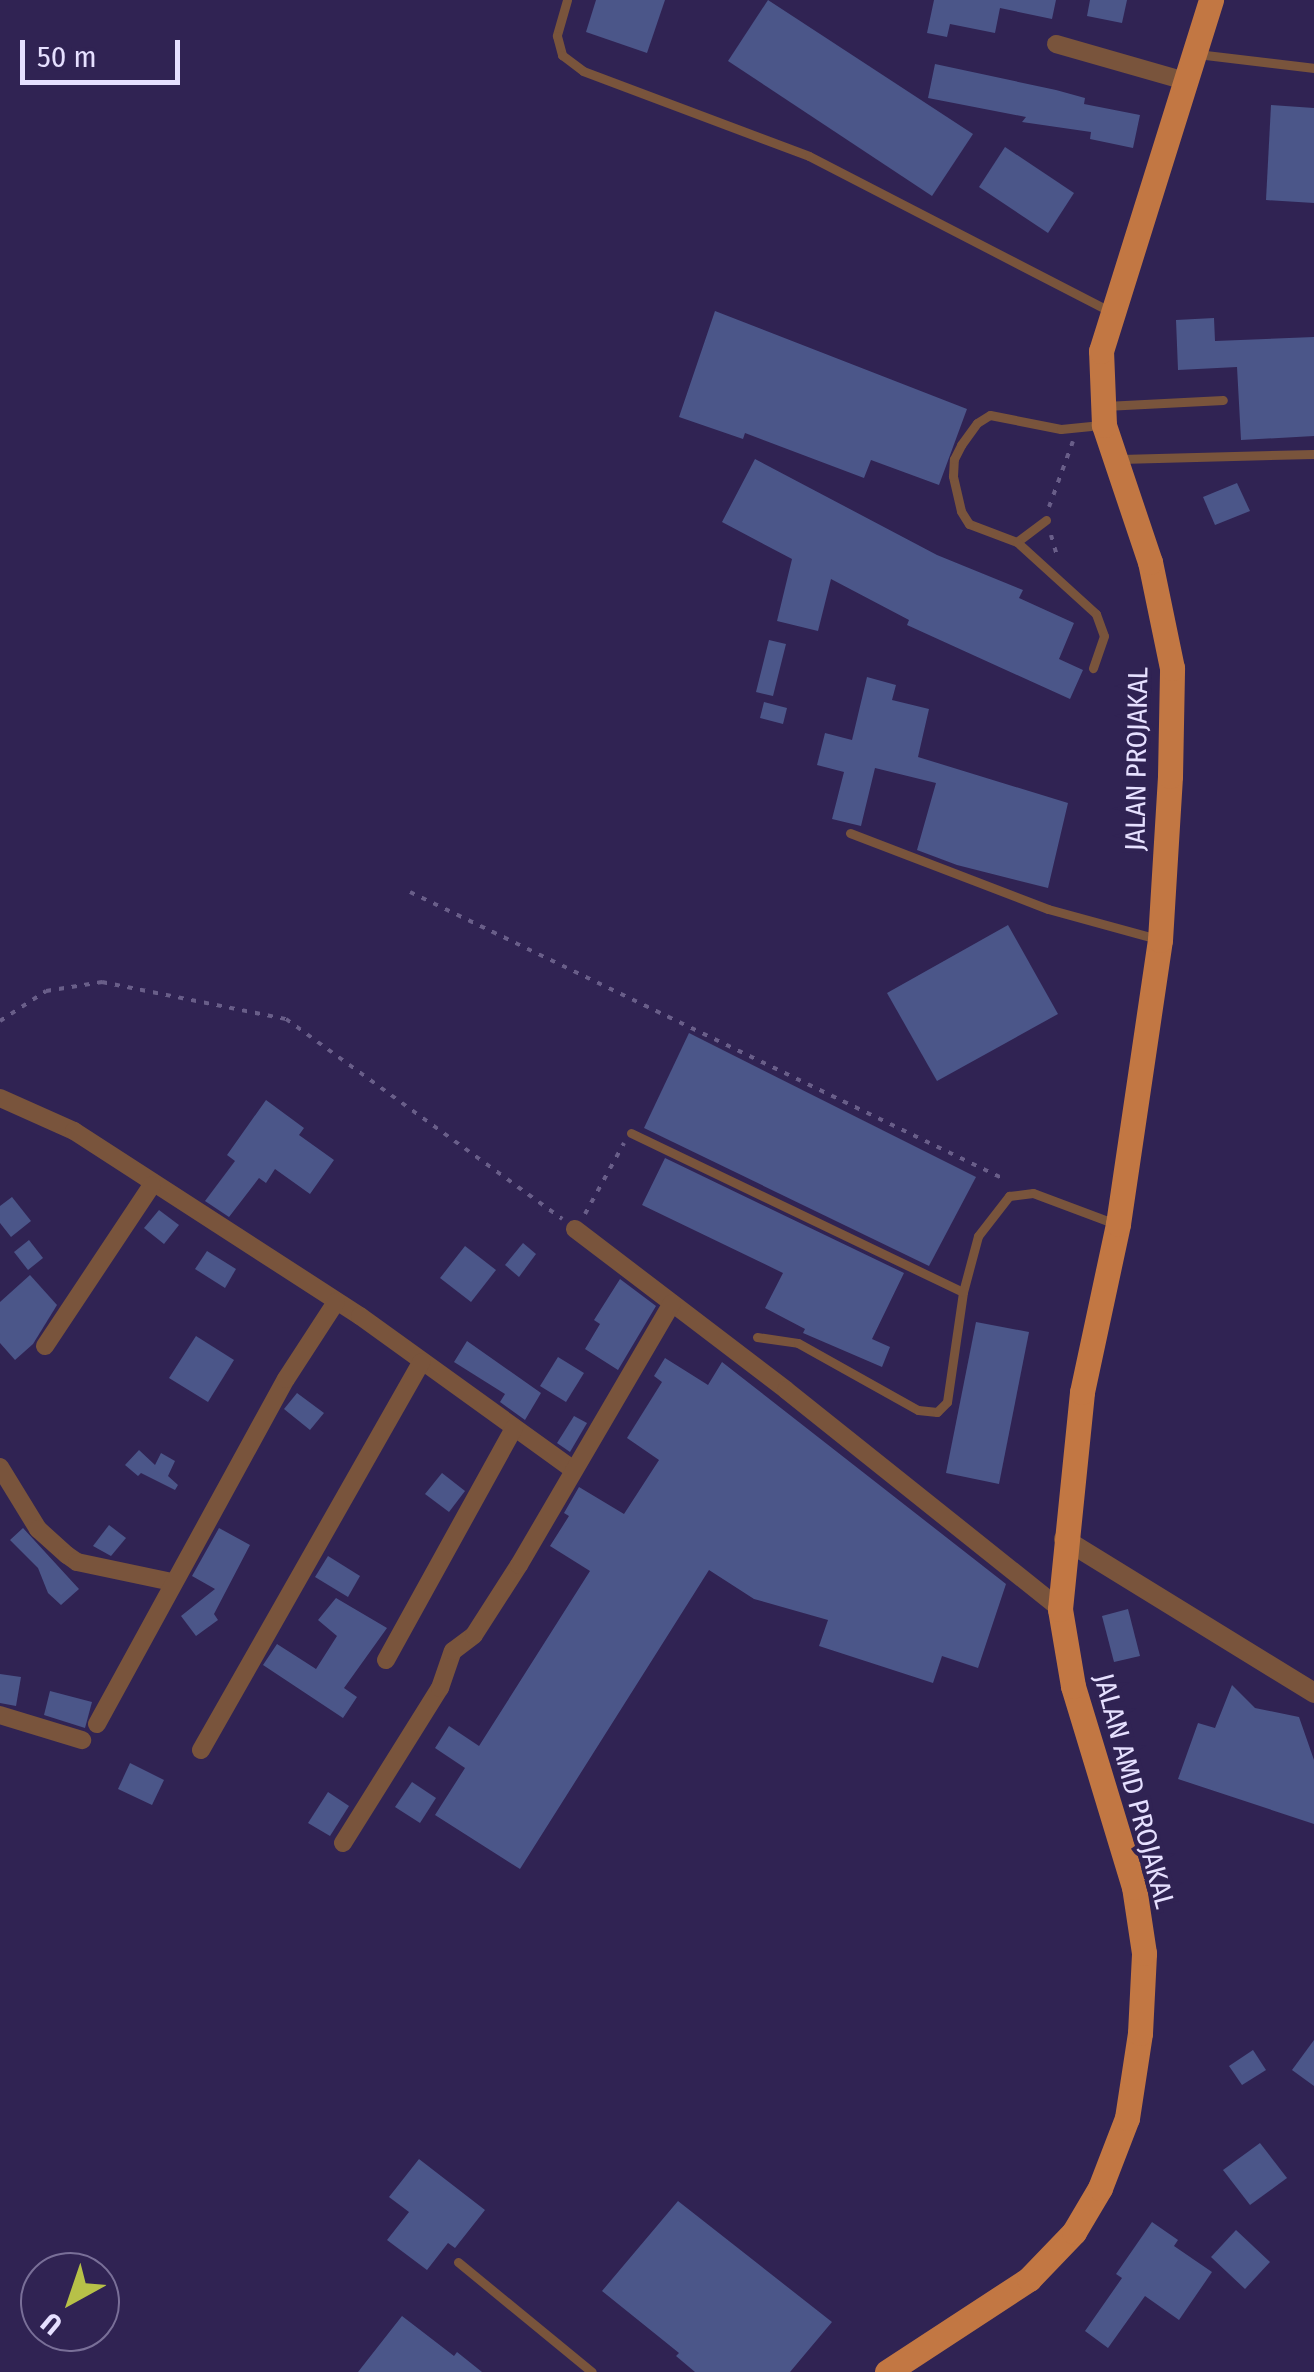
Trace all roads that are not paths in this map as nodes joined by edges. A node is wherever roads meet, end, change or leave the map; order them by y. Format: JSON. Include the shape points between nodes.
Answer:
{"nodes":[{"id":1,"x":566,"y":0,"type":"edge"},
{"id":2,"x":1211,"y":0,"type":"edge"},
{"id":3,"x":1056,"y":44,"type":"dead end"},
{"id":4,"x":1194,"y":53,"type":"junction"},
{"id":5,"x":1314,"y":68,"type":"edge"},
{"id":6,"x":1186,"y":81,"type":"junction"},
{"id":7,"x":1112,"y":312,"type":"junction"},
{"id":8,"x":1223,"y":400,"type":"dead end"},
{"id":9,"x":1095,"y":419,"type":"junction"},
{"id":10,"x":1314,"y":454,"type":"edge"},
{"id":11,"x":1112,"y":460,"type":"junction"},
{"id":12,"x":1046,"y":520,"type":"road end"},
{"id":13,"x":1017,"y":542,"type":"junction"},
{"id":14,"x":1093,"y":668,"type":"dead end"},
{"id":15,"x":850,"y":833,"type":"dead end"},
{"id":16,"x":1160,"y":940,"type":"junction"},
{"id":17,"x":0,"y":1098,"type":"edge"},
{"id":18,"x":630,"y":1132,"type":"road end"},
{"id":19,"x":152,"y":1185,"type":"junction"},
{"id":20,"x":1118,"y":1224,"type":"junction"},
{"id":21,"x":575,"y":1229,"type":"road end"},
{"id":22,"x":963,"y":1292,"type":"junction"},
{"id":23,"x":336,"y":1302,"type":"junction"},
{"id":24,"x":672,"y":1302,"type":"junction"},
{"id":25,"x":757,"y":1337,"type":"dead end"},
{"id":26,"x":45,"y":1346,"type":"dead end"},
{"id":27,"x":422,"y":1362,"type":"junction"},
{"id":28,"x":514,"y":1428,"type":"junction"},
{"id":29,"x":0,"y":1468,"type":"edge"},
{"id":30,"x":572,"y":1469,"type":"junction"},
{"id":31,"x":1064,"y":1539,"type":"junction"},
{"id":32,"x":172,"y":1582,"type":"junction"},
{"id":33,"x":1060,"y":1609,"type":"junction"},
{"id":34,"x":386,"y":1660,"type":"dead end"},
{"id":35,"x":1314,"y":1694,"type":"edge"},
{"id":36,"x":0,"y":1714,"type":"edge"},
{"id":37,"x":97,"y":1724,"type":"dead end"},
{"id":38,"x":82,"y":1740,"type":"dead end"},
{"id":39,"x":201,"y":1750,"type":"dead end"},
{"id":40,"x":343,"y":1842,"type":"dead end"},
{"id":41,"x":458,"y":2262,"type":"dead end"},
{"id":42,"x":592,"y":2372,"type":"edge"},
{"id":43,"x":888,"y":2372,"type":"edge"}],
"edges":[{"from":1,"to":7,"type":"lane","via":[[556,36],[562,55],[583,71],[809,156]]},
{"from":2,"to":4,"type":"main road","name":"JALAN PROJAKAL"},
{"from":3,"to":6,"type":"street"},
{"from":4,"to":5,"type":"lane"},
{"from":4,"to":6,"type":"main road","name":"JALAN PROJAKAL"},
{"from":6,"to":7,"type":"main road","name":"JALAN PROJAKAL"},
{"from":7,"to":9,"type":"main road","name":"JALAN PROJAKAL"},
{"from":8,"to":9,"type":"lane"},
{"from":9,"to":11,"type":"main road","name":"JALAN PROJAKAL"},
{"from":9,"to":13,"type":"lane","via":[[1041,426],[990,416],[961,445],[954,459],[961,511],[969,524]]},
{"from":10,"to":11,"type":"lane"},
{"from":11,"to":16,"type":"main road","name":"JALAN PROJAKAL","via":[[1150,562],[1172,668]]},
{"from":12,"to":13,"type":"lane"},
{"from":13,"to":14,"type":"lane","via":[[1096,614],[1104,636]]},
{"from":15,"to":16,"type":"lane","via":[[1048,909]]},
{"from":16,"to":20,"type":"main road","name":"JALAN PROJAKAL"},
{"from":17,"to":19,"type":"street","via":[[74,1132]]},
{"from":18,"to":22,"type":"lane"},
{"from":19,"to":23,"type":"street"},
{"from":19,"to":26,"type":"street"},
{"from":20,"to":22,"type":"lane","via":[[1032,1194],[1009,1196],[978,1236]]},
{"from":20,"to":31,"type":"main road","name":"JALAN PROJAKAL","via":[[1082,1392]]},
{"from":21,"to":24,"type":"street"},
{"from":22,"to":25,"type":"lane","via":[[947,1402],[937,1412],[918,1410],[798,1343]]},
{"from":23,"to":27,"type":"street"},
{"from":23,"to":32,"type":"street"},
{"from":24,"to":30,"type":"street"},
{"from":24,"to":33,"type":"street"},
{"from":27,"to":28,"type":"street"},
{"from":27,"to":39,"type":"street"},
{"from":28,"to":30,"type":"street"},
{"from":28,"to":34,"type":"street"},
{"from":29,"to":32,"type":"street","via":[[38,1529],[67,1555]]},
{"from":30,"to":40,"type":"street","via":[[474,1635],[453,1651],[440,1688]]},
{"from":31,"to":33,"type":"main road","name":"JALAN AMD PROJAKAL"},
{"from":31,"to":35,"type":"street"},
{"from":32,"to":37,"type":"street"},
{"from":33,"to":43,"type":"main road","name":"JALAN AMD PROJAKAL","via":[[1073,1686],[1134,1887],[1144,1953],[1127,2118],[1100,2188],[1074,2232],[1029,2279]]},
{"from":36,"to":38,"type":"street"},
{"from":41,"to":42,"type":"lane"}]}
